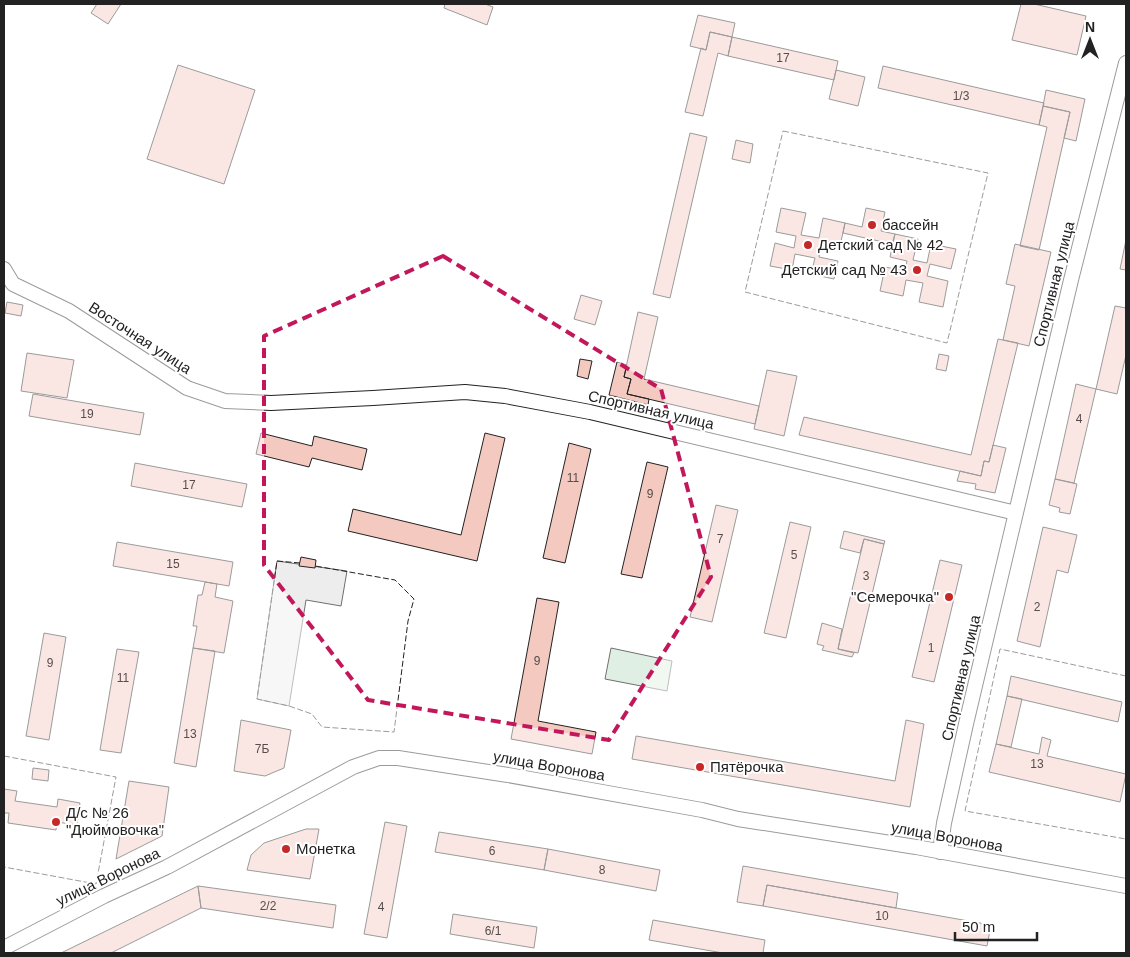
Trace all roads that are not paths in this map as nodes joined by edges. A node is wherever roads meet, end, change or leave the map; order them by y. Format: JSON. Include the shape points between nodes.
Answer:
{"nodes":[{"id":1,"x":1126,"y":63,"type":"edge"},
{"id":2,"x":4,"y":269,"type":"edge"},
{"id":3,"x":8,"y":284,"type":"edge"},
{"id":4,"x":271,"y":403,"type":"joint"},
{"id":5,"x":1016,"y":513,"type":"junction"},
{"id":6,"x":940,"y":852,"type":"junction"},
{"id":7,"x":1126,"y":886,"type":"edge"},
{"id":8,"x":4,"y":948,"type":"edge"}],
"edges":[{"from":1,"to":5,"type":"street","name":"Спортивная улица"},
{"from":2,"to":3,"type":"street","name":"Восточная улица"},
{"from":3,"to":4,"type":"street","name":"Восточная улица","via":[[69,311],[187,388],[225,401]]},
{"from":4,"to":5,"type":"street","name":"Спортивная улица","via":[[465,392],[505,396],[590,412]]},
{"from":5,"to":6,"type":"street","name":"Спортивная улица","via":[[966,724]]},
{"from":6,"to":7,"type":"street","name":"улица Воронова"},
{"from":6,"to":8,"type":"street","name":"улица Воронова","via":[[738,819],[508,775],[379,758],[353,767]]}]}
